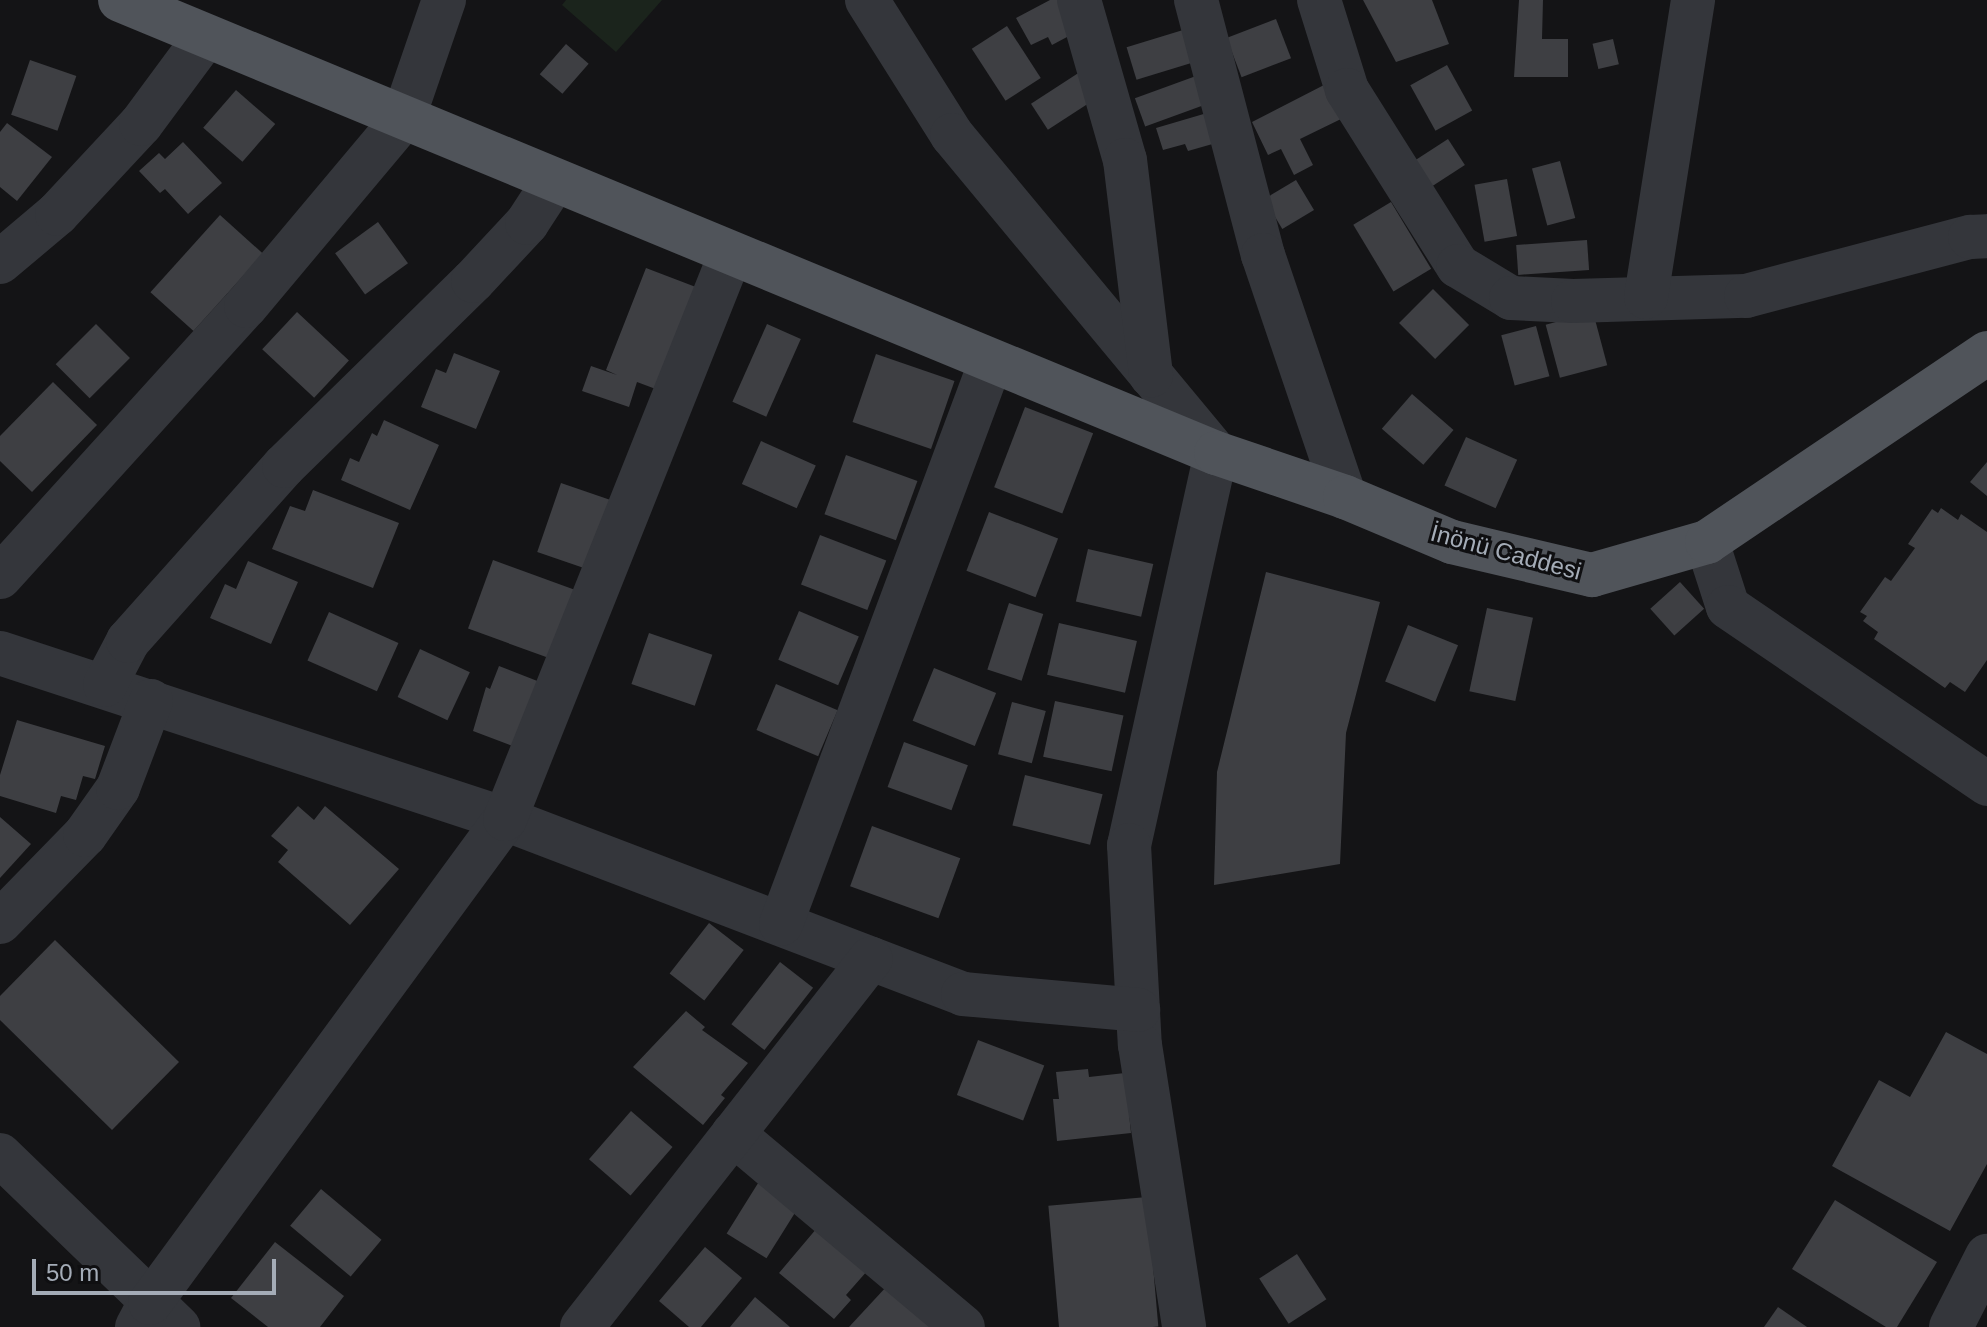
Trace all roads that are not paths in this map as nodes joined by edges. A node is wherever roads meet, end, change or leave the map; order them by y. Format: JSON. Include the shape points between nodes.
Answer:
{"nodes":[{"id":1,"x":120,"y":0,"type":"edge"},
{"id":2,"x":444,"y":0,"type":"edge"},
{"id":3,"x":867,"y":0,"type":"edge"},
{"id":4,"x":1079,"y":0,"type":"edge"},
{"id":5,"x":1196,"y":0,"type":"edge"},
{"id":6,"x":1319,"y":0,"type":"edge"},
{"id":7,"x":1693,"y":0,"type":"edge"},
{"id":8,"x":206,"y":36,"type":"junction"},
{"id":9,"x":403,"y":119,"type":"junction"},
{"id":10,"x":555,"y":180,"type":"junction"},
{"id":11,"x":1987,"y":236,"type":"edge"},
{"id":12,"x":731,"y":253,"type":"junction"},
{"id":13,"x":0,"y":262,"type":"edge"},
{"id":14,"x":1646,"y":297,"type":"junction"},
{"id":15,"x":1987,"y":353,"type":"edge"},
{"id":16,"x":991,"y":361,"type":"junction"},
{"id":17,"x":1151,"y":375,"type":"junction"},
{"id":18,"x":1216,"y":453,"type":"junction"},
{"id":19,"x":1345,"y":497,"type":"junction"},
{"id":20,"x":1707,"y":542,"type":"junction"},
{"id":21,"x":0,"y":577,"type":"edge"},
{"id":22,"x":0,"y":653,"type":"edge"},
{"id":23,"x":105,"y":685,"type":"junction"},
{"id":24,"x":151,"y":701,"type":"junction"},
{"id":25,"x":1987,"y":784,"type":"edge"},
{"id":26,"x":505,"y":819,"type":"junction"},
{"id":27,"x":0,"y":922,"type":"edge"},
{"id":28,"x":781,"y":924,"type":"junction"},
{"id":29,"x":871,"y":959,"type":"junction"},
{"id":30,"x":1138,"y":1010,"type":"junction"},
{"id":31,"x":733,"y":1134,"type":"junction"},
{"id":32,"x":0,"y":1155,"type":"edge"},
{"id":33,"x":1987,"y":1256,"type":"edge"},
{"id":34,"x":155,"y":1319,"type":"edge"},
{"id":35,"x":600,"y":1320,"type":"edge"},
{"id":36,"x":963,"y":1327,"type":"edge"},
{"id":37,"x":1184,"y":1327,"type":"edge"},
{"id":38,"x":1951,"y":1327,"type":"edge"}],
"edges":[{"from":1,"to":8,"type":"main road","name":"İnönü Caddesi"},
{"from":2,"to":9,"type":"street"},
{"from":3,"to":17,"type":"street","via":[[952,135]]},
{"from":4,"to":17,"type":"street","via":[[1125,160]]},
{"from":5,"to":19,"type":"street","via":[[1263,255]]},
{"from":6,"to":14,"type":"street","via":[[1347,90],[1458,266],[1511,298]]},
{"from":7,"to":14,"type":"street"},
{"from":8,"to":9,"type":"main road","name":"İnönü Caddesi"},
{"from":8,"to":13,"type":"street","via":[[141,124],[57,214]]},
{"from":9,"to":10,"type":"main road","name":"İnönü Caddesi"},
{"from":9,"to":21,"type":"street","via":[[246,306]]},
{"from":10,"to":12,"type":"main road","name":"İnönü Caddesi"},
{"from":10,"to":23,"type":"street","via":[[517,235],[263,489],[128,641]]},
{"from":11,"to":14,"type":"street","via":[[1746,296]]},
{"from":12,"to":16,"type":"main road","name":"İnönü Caddesi"},
{"from":12,"to":26,"type":"street"},
{"from":15,"to":20,"type":"main road","name":"İnönü Caddesi"},
{"from":16,"to":18,"type":"main road","name":"İnönü Caddesi"},
{"from":16,"to":28,"type":"street"},
{"from":17,"to":18,"type":"street"},
{"from":18,"to":19,"type":"main road","name":"İnönü Caddesi"},
{"from":18,"to":30,"type":"street","via":[[1129,845]]},
{"from":19,"to":20,"type":"main road","name":"İnönü Caddesi","via":[[1452,542],[1592,575]]},
{"from":20,"to":25,"type":"street","via":[[1728,607]]},
{"from":22,"to":23,"type":"street"},
{"from":23,"to":24,"type":"street"},
{"from":24,"to":26,"type":"street"},
{"from":24,"to":27,"type":"street","via":[[118,788],[85,835]]},
{"from":26,"to":28,"type":"street"},
{"from":26,"to":34,"type":"street"},
{"from":28,"to":29,"type":"street"},
{"from":29,"to":30,"type":"street","via":[[963,994]]},
{"from":29,"to":31,"type":"street"},
{"from":30,"to":37,"type":"street"},
{"from":31,"to":35,"type":"street"},
{"from":31,"to":36,"type":"street"},
{"from":32,"to":34,"type":"street"},
{"from":33,"to":38,"type":"street"}]}
